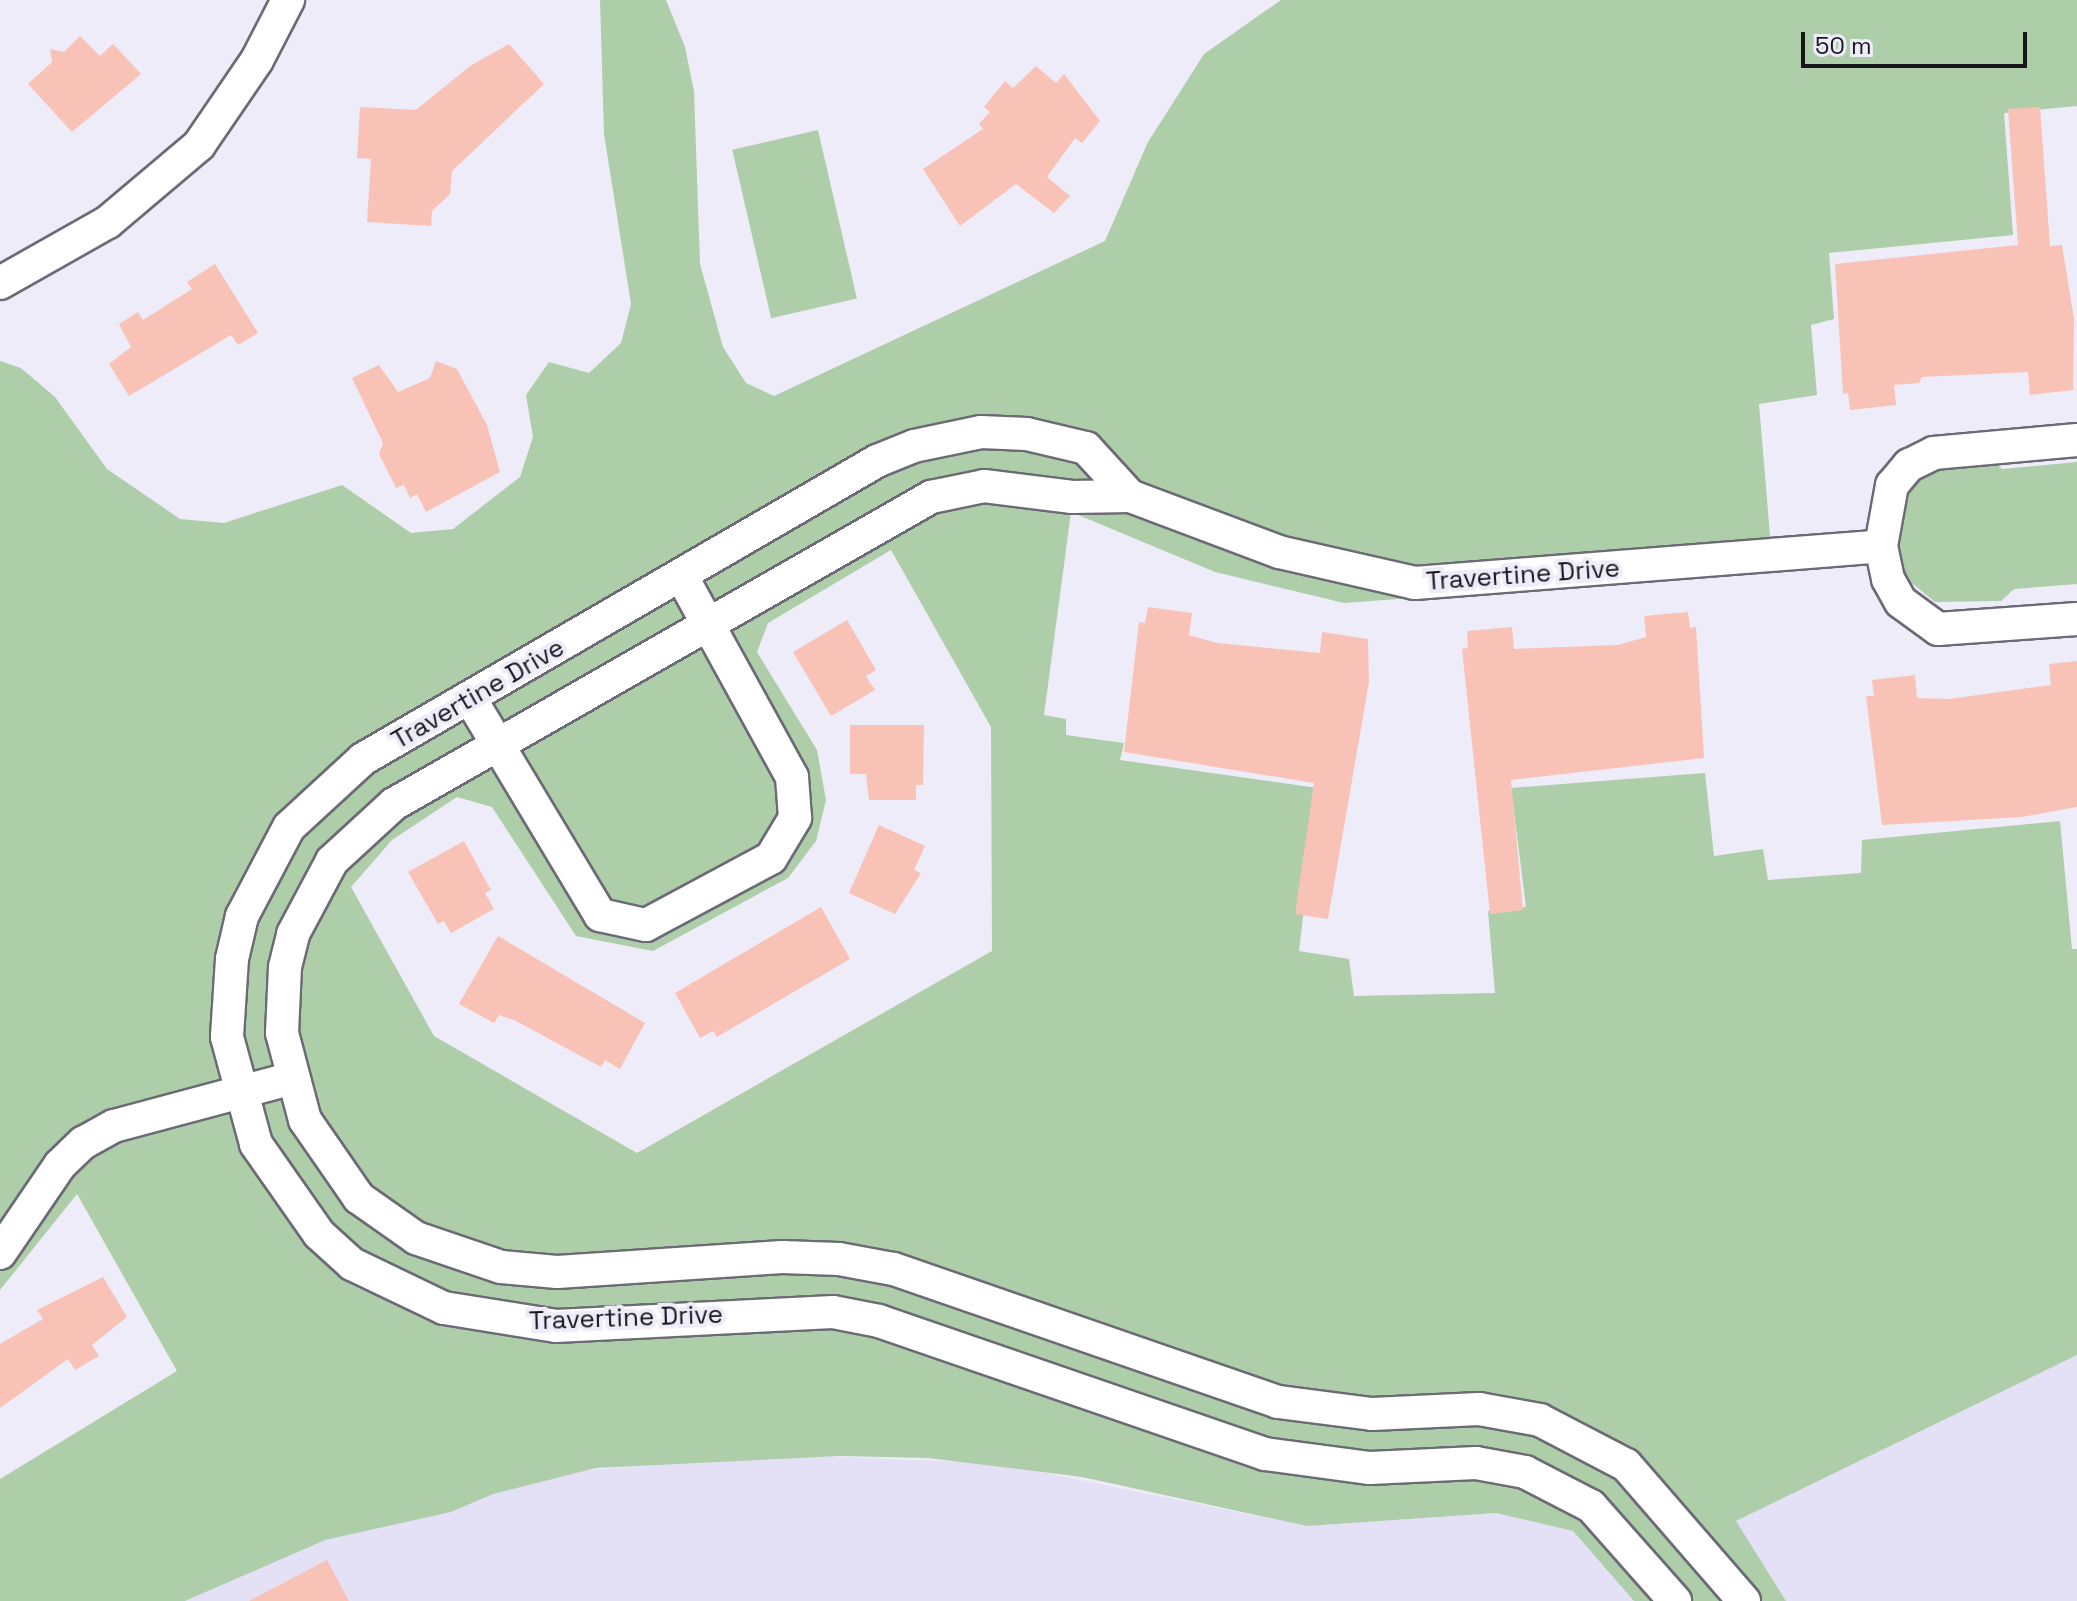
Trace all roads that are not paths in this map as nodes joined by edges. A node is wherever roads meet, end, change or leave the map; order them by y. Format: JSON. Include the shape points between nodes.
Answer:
{"nodes":[{"id":1,"x":288,"y":0,"type":"edge"},
{"id":2,"x":0,"y":283,"type":"edge"},
{"id":3,"x":2077,"y":440,"type":"edge"},
{"id":4,"x":1130,"y":496,"type":"junction"},
{"id":5,"x":1881,"y":546,"type":"junction"},
{"id":6,"x":681,"y":575,"type":"junction"},
{"id":7,"x":2077,"y":619,"type":"edge"},
{"id":8,"x":706,"y":621,"type":"junction"},
{"id":9,"x":471,"y":700,"type":"junction"},
{"id":10,"x":496,"y":745,"type":"junction"},
{"id":11,"x":290,"y":1079,"type":"junction"},
{"id":12,"x":238,"y":1093,"type":"junction"},
{"id":13,"x":0,"y":1253,"type":"edge"},
{"id":14,"x":1731,"y":1596,"type":"edge"},
{"id":15,"x":1675,"y":1601,"type":"edge"}],
"edges":[{"from":1,"to":2,"type":"street","via":[[257,60],[199,145],[108,222]]},
{"from":3,"to":5,"type":"street","via":[[1934,453],[1909,465],[1892,485]]},
{"from":4,"to":5,"type":"street","name":"Travertine Drive","via":[[1279,552],[1415,583]]},
{"from":4,"to":6,"type":"street","name":"Travertine Drive","via":[[1086,448],[1027,434],[981,432],[877,461]]},
{"from":4,"to":8,"type":"street","name":"Travertine Drive","via":[[1072,497],[984,486],[931,497]]},
{"from":5,"to":7,"type":"street","via":[[1888,579],[1901,602],[1938,629]]},
{"from":6,"to":8,"type":"street"},
{"from":6,"to":9,"type":"street","name":"Travertine Drive"},
{"from":8,"to":10,"type":"street","name":"Travertine Drive"},
{"from":8,"to":10,"type":"street","via":[[798,798],[788,836],[771,858],[669,916],[646,925],[620,924],[585,899]]},
{"from":9,"to":10,"type":"street"},
{"from":9,"to":12,"type":"street","name":"Travertine Drive","via":[[363,759],[289,827],[263,870],[232,959],[227,1037]]},
{"from":10,"to":11,"type":"street","name":"Travertine Drive","via":[[394,804],[332,861],[293,934],[285,967],[282,1033]]},
{"from":11,"to":12,"type":"street"},
{"from":11,"to":14,"type":"street","name":"Travertine Drive","via":[[305,1120],[359,1198],[384,1220],[461,1257],[557,1272],[782,1257],[839,1259],[893,1269],[1278,1402],[1372,1414],[1479,1409],[1540,1420],[1626,1465]]},
{"from":12,"to":13,"type":"street","via":[[114,1126],[83,1143],[60,1165]]},
{"from":12,"to":15,"type":"street","name":"Travertine Drive","via":[[256,1144],[319,1234],[352,1264],[444,1308],[556,1326],[833,1312],[879,1321],[1265,1454],[1370,1468],[1476,1463],[1525,1472],[1591,1506]]}]}
